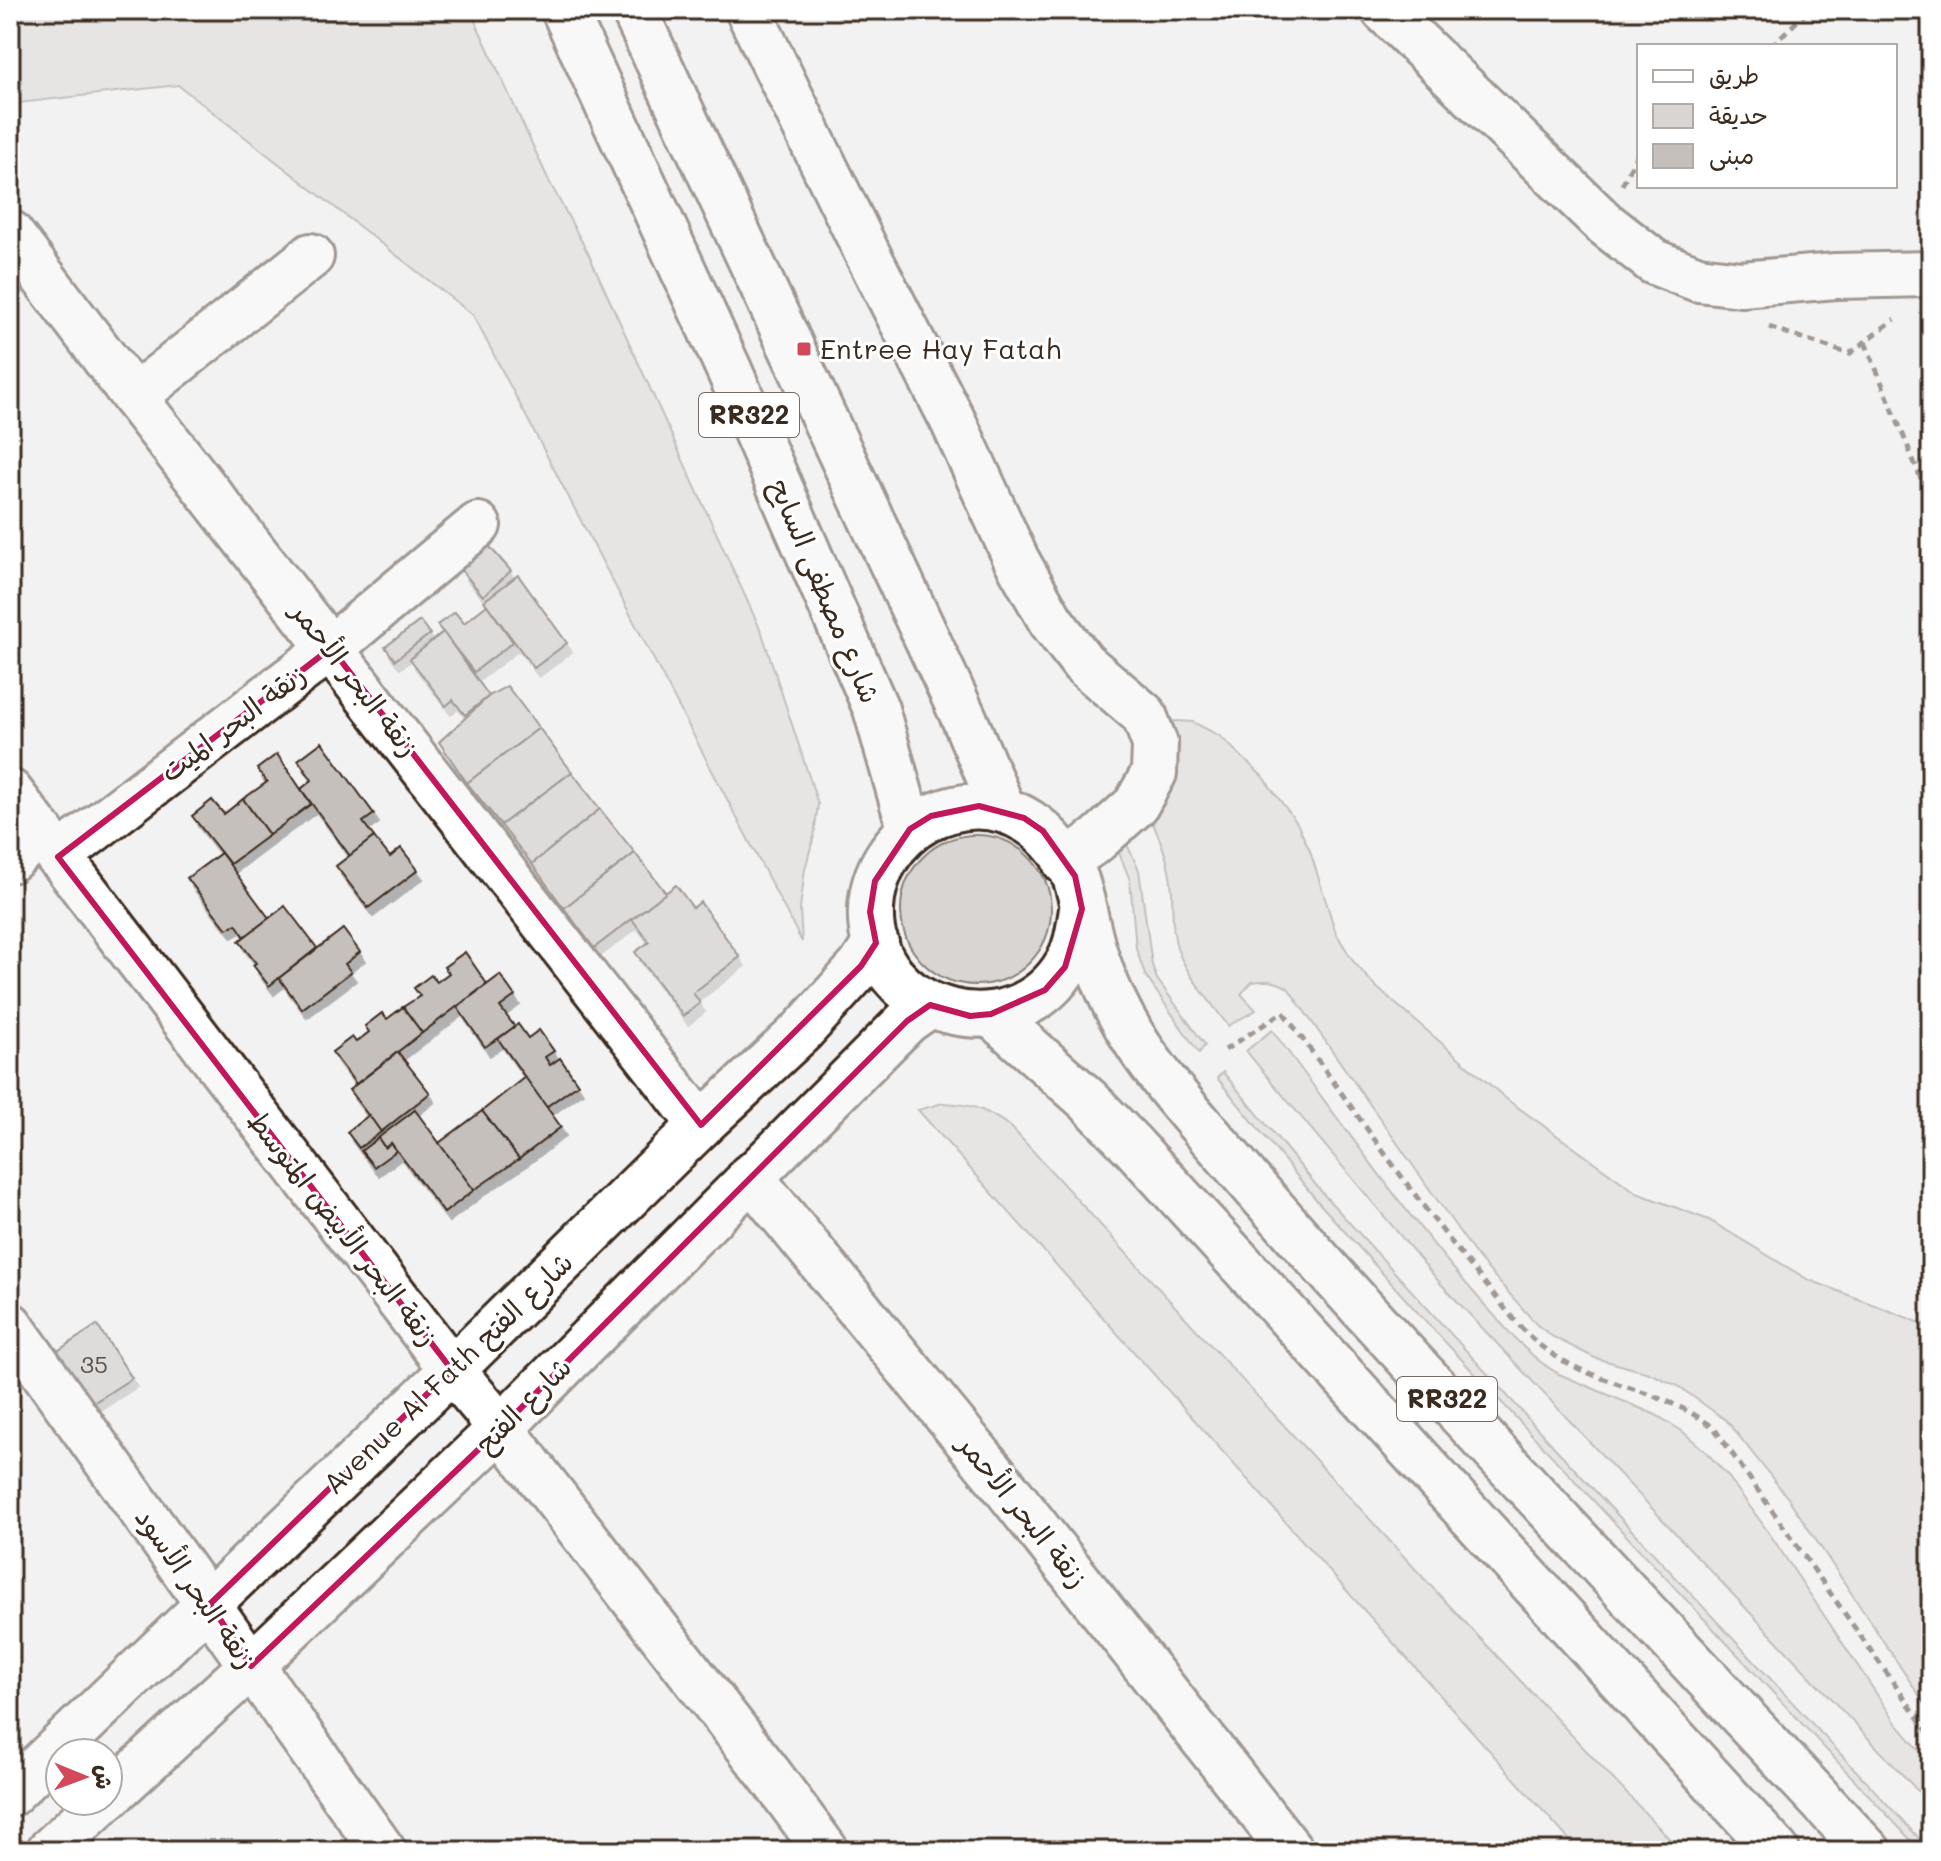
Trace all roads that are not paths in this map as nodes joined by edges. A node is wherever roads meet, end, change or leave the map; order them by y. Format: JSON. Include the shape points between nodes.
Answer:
{"nodes":[{"id":1,"x":564,"y":10,"type":"edge"},
{"id":2,"x":634,"y":10,"type":"edge"},
{"id":3,"x":1384,"y":10,"type":"edge"},
{"id":4,"x":758,"y":16,"type":"edge"},
{"id":5,"x":10,"y":233,"type":"edge"},
{"id":6,"x":311,"y":256,"type":"dead end"},
{"id":7,"x":1931,"y":274,"type":"edge"},
{"id":8,"x":134,"y":397,"type":"junction"},
{"id":9,"x":478,"y":525,"type":"dead end"},
{"id":10,"x":331,"y":648,"type":"junction"},
{"id":11,"x":10,"y":792,"type":"edge"},
{"id":12,"x":1003,"y":810,"type":"junction"},
{"id":13,"x":910,"y":829,"type":"junction"},
{"id":14,"x":37,"y":850,"type":"edge"},
{"id":15,"x":1065,"y":862,"type":"junction"},
{"id":16,"x":1082,"y":909,"type":"junction"},
{"id":17,"x":876,"y":943,"type":"junction"},
{"id":18,"x":930,"y":1005,"type":"junction"},
{"id":19,"x":991,"y":1014,"type":"junction"},
{"id":20,"x":701,"y":1125,"type":"junction"},
{"id":21,"x":750,"y":1176,"type":"junction"},
{"id":22,"x":10,"y":1325,"type":"edge"},
{"id":23,"x":452,"y":1370,"type":"junction"},
{"id":24,"x":501,"y":1428,"type":"junction"},
{"id":25,"x":210,"y":1604,"type":"junction"},
{"id":26,"x":251,"y":1666,"type":"junction"},
{"id":27,"x":124,"y":1782,"type":"edge"},
{"id":28,"x":10,"y":1794,"type":"edge"},
{"id":29,"x":86,"y":1817,"type":"edge"},
{"id":30,"x":1284,"y":1849,"type":"edge"},
{"id":31,"x":49,"y":1851,"type":"edge"},
{"id":32,"x":383,"y":1851,"type":"edge"},
{"id":33,"x":826,"y":1851,"type":"edge"},
{"id":34,"x":1777,"y":1851,"type":"edge"},
{"id":35,"x":1868,"y":1851,"type":"edge"}],
"edges":[{"from":1,"to":13,"type":"street","name":"شارع مصطفى السايح","number":"RR322","via":[[730,372],[876,709]]},
{"from":2,"to":12,"type":"street","number":"RR322"},
{"from":3,"to":7,"type":"street","via":[[1604,223],[1654,262],[1698,279],[1741,284]]},
{"from":4,"to":15,"type":"street","via":[[1016,559],[1051,621],[1083,663],[1144,715],[1155,744],[1154,773],[1136,805]]},
{"from":5,"to":8,"type":"street","name":"زنقة البحر الأحمر"},
{"from":6,"to":8,"type":"street"},
{"from":8,"to":10,"type":"street","name":"زنقة البحر الأحمر"},
{"from":9,"to":10,"type":"street","name":"زنقة البحر الميت"},
{"from":10,"to":14,"type":"street","name":"زنقة البحر الميت"},
{"from":10,"to":20,"type":"street","name":"زنقة البحر الأحمر"},
{"from":11,"to":14,"type":"street","name":"زنقة البحر الأبيض المتوسط"},
{"from":12,"to":13,"type":"street","number":"RR322","via":[[954,808]]},
{"from":12,"to":15,"type":"street","number":"RR322","via":[[1043,831]]},
{"from":13,"to":17,"type":"street","number":"RR322","via":[[888,852],[875,881],[870,912]]},
{"from":14,"to":23,"type":"street","name":"زنقة البحر الأبيض المتوسط"},
{"from":15,"to":16,"type":"street","number":"RR322","via":[[1075,876]]},
{"from":16,"to":19,"type":"street","number":"RR322","via":[[1078,939],[1065,967],[1045,990],[1020,1006]]},
{"from":16,"to":35,"type":"street","number":"RR322","via":[[1115,1003],[1169,1087],[1312,1255]]},
{"from":17,"to":18,"type":"street","number":"RR322","via":[[888,969]]},
{"from":17,"to":20,"type":"street","name":"Avenue Al Fath شارع الفتح","via":[[802,1031]]},
{"from":18,"to":19,"type":"street","number":"RR322","via":[[949,1013]]},
{"from":18,"to":21,"type":"street","name":"شارع الفتح","via":[[907,1021]]},
{"from":19,"to":34,"type":"street","number":"RR322","via":[[1133,1146]]},
{"from":20,"to":23,"type":"street","name":"Avenue Al Fath شارع الفتح"},
{"from":21,"to":24,"type":"street","name":"شارع الفتح"},
{"from":21,"to":30,"type":"street","name":"زنقة البحر الأحمر","via":[[997,1477]]},
{"from":22,"to":25,"type":"street","name":"زنقة البحر الأسود"},
{"from":23,"to":24,"type":"street","name":"زنقة البحر الأبيض المتوسط"},
{"from":23,"to":25,"type":"street","name":"Avenue Al Fath شارع الفتح"},
{"from":24,"to":26,"type":"street","name":"شارع الفتح"},
{"from":24,"to":33,"type":"street","name":"زنقة البحر الأبيض المتوسط"},
{"from":25,"to":26,"type":"street","name":"زنقة البحر الأسود"},
{"from":25,"to":28,"type":"street","name":"Avenue Al Fath شارع الفتح"},
{"from":26,"to":27,"type":"street","name":"شارع الفتح"},
{"from":26,"to":32,"type":"street","name":"زنقة البحر الأسود"},
{"from":29,"to":31,"type":"street"}]}
